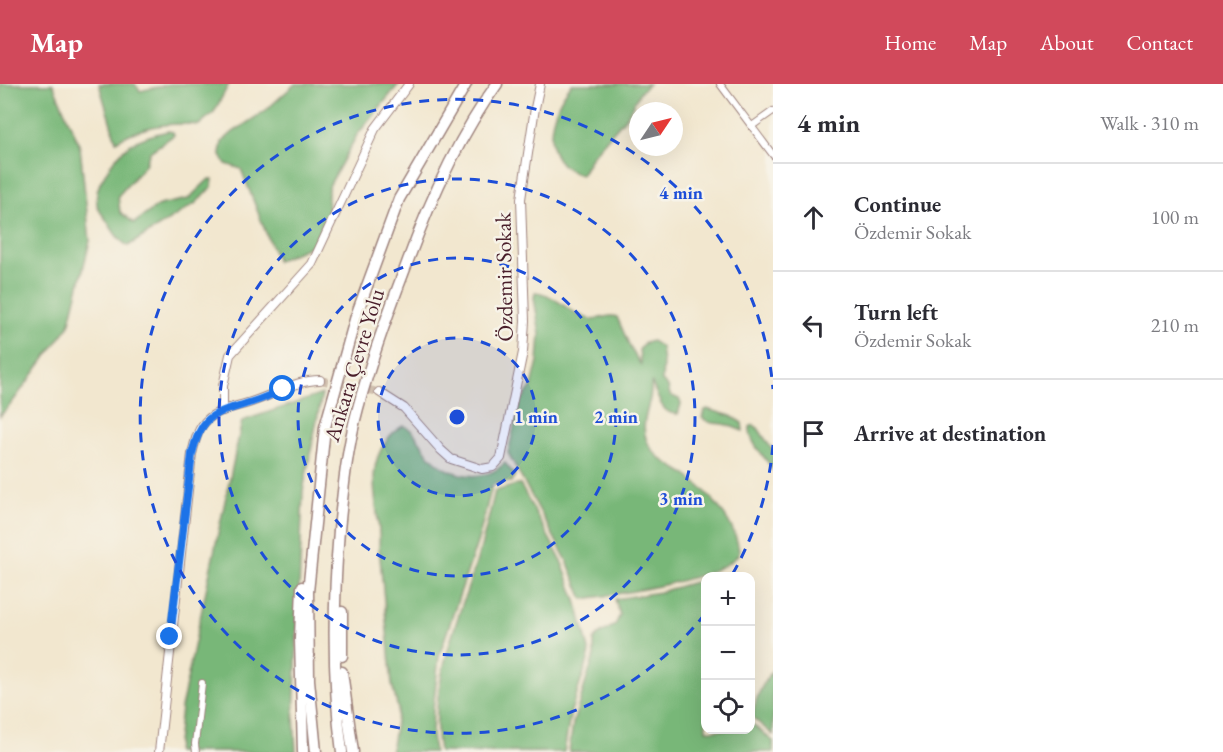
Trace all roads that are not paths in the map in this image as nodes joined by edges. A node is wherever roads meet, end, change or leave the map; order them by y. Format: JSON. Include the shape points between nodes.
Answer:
{"nodes":[{"id":1,"x":409,"y":84,"type":"edge"},
{"id":2,"x":466,"y":84,"type":"edge"},
{"id":3,"x":497,"y":84,"type":"edge"},
{"id":4,"x":540,"y":84,"type":"edge"},
{"id":5,"x":720,"y":84,"type":"edge"},
{"id":6,"x":773,"y":111,"type":"edge"},
{"id":7,"x":752,"y":126,"type":"junction"},
{"id":8,"x":773,"y":155,"type":"edge"},
{"id":9,"x":320,"y":380,"type":"tunnel mouth"},
{"id":10,"x":379,"y":392,"type":"tunnel mouth"},
{"id":11,"x":223,"y":411,"type":"junction"},
{"id":12,"x":325,"y":427,"type":"junction"},
{"id":13,"x":343,"y":492,"type":"junction"},
{"id":14,"x":202,"y":683,"type":"dead end"},
{"id":15,"x":159,"y":752,"type":"edge"},
{"id":16,"x":196,"y":752,"type":"edge"},
{"id":17,"x":303,"y":752,"type":"edge"},
{"id":18,"x":316,"y":752,"type":"edge"},
{"id":19,"x":342,"y":752,"type":"edge"},
{"id":20,"x":353,"y":752,"type":"edge"}],
"edges":[{"from":1,"to":11,"type":"street","via":[[375,129],[312,264],[230,355]]},
{"from":2,"to":12,"type":"highway","name":"Ankara Çevre Yolu","via":[[399,199],[356,316]]},
{"from":3,"to":13,"type":"highway","name":"Ankara Çevre Yolu","via":[[426,211],[358,408]]},
{"from":4,"to":10,"type":"street","name":"Özdemir Sokak","via":[[521,198],[524,345],[501,458],[482,469],[451,459],[404,408]]},
{"from":5,"to":7,"type":"street"},
{"from":6,"to":7,"type":"street"},
{"from":7,"to":8,"type":"street"},
{"from":9,"to":11,"type":"street","via":[[298,383]]},
{"from":11,"to":15,"type":"street","via":[[205,421],[192,454]]},
{"from":12,"to":17,"type":"highway","via":[[312,489],[300,606]]},
{"from":12,"to":18,"type":"highway","name":"Ankara Çevre Yolu","via":[[308,592]]},
{"from":13,"to":19,"type":"highway","name":"Ankara Çevre Yolu","via":[[334,632]]},
{"from":13,"to":20,"type":"highway","via":[[342,678]]},
{"from":14,"to":16,"type":"street"}]}
